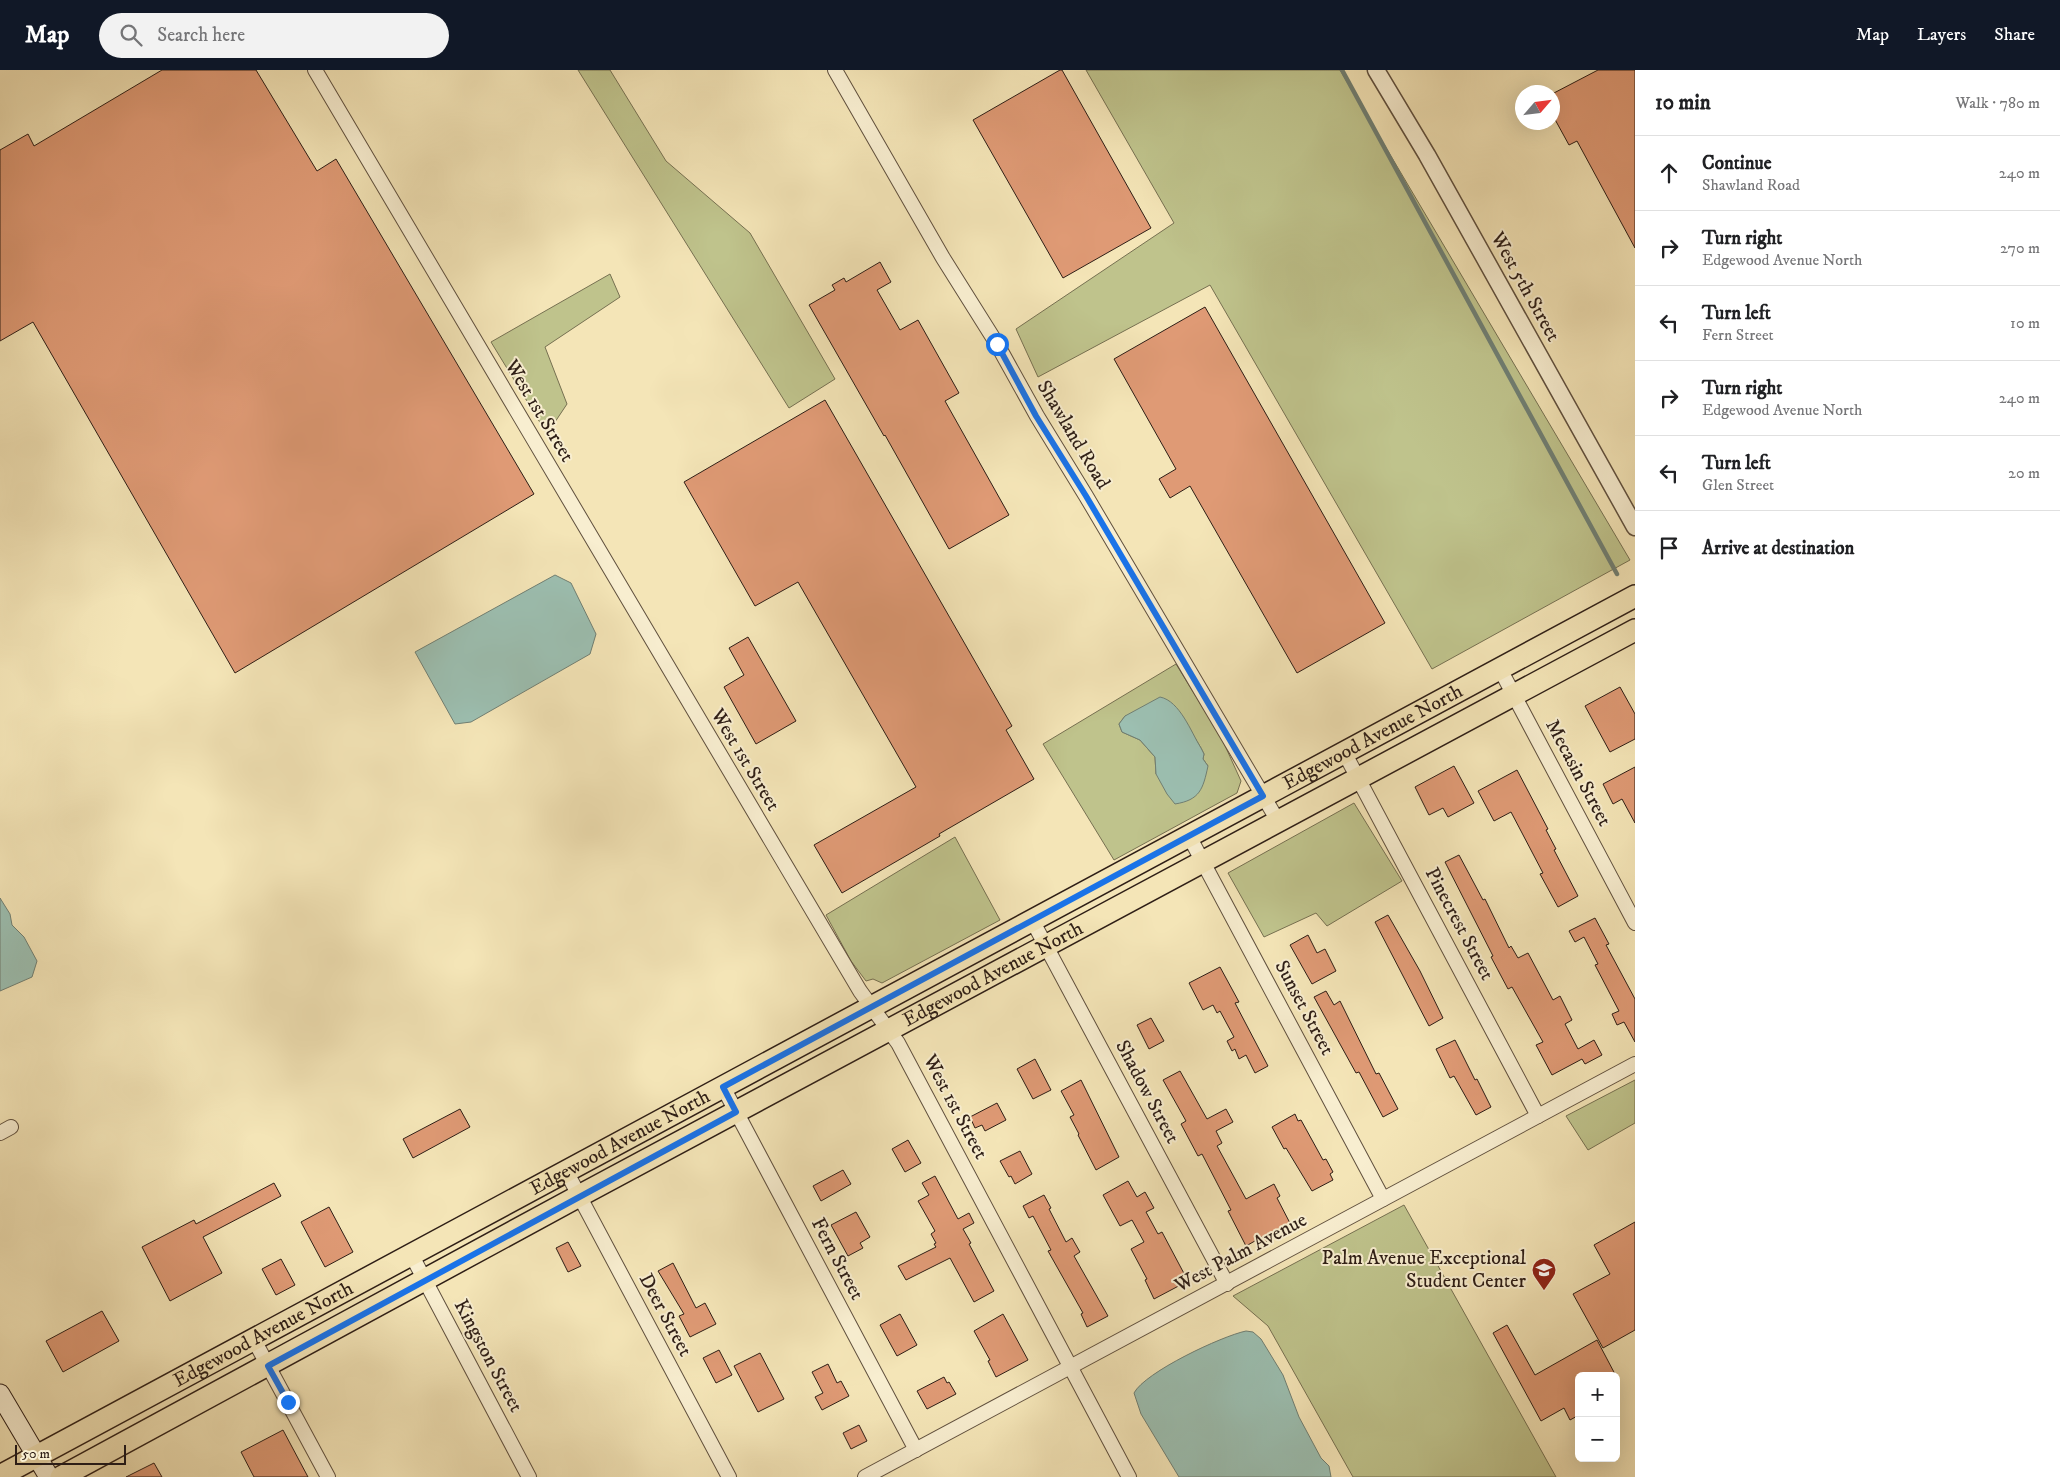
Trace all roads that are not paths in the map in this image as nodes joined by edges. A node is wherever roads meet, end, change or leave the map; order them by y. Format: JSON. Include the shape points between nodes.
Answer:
{"nodes":[{"id":1,"x":315,"y":70,"type":"edge"},
{"id":2,"x":835,"y":70,"type":"edge"},
{"id":3,"x":1376,"y":70,"type":"edge"},
{"id":4,"x":1635,"y":527,"type":"edge"},
{"id":5,"x":1635,"y":596,"type":"edge"},
{"id":6,"x":1635,"y":630,"type":"edge"},
{"id":7,"x":1500,"y":668,"type":"junction"},
{"id":8,"x":1514,"y":695,"type":"junction"},
{"id":9,"x":1344,"y":752,"type":"junction"},
{"id":10,"x":1359,"y":778,"type":"junction"},
{"id":11,"x":1263,"y":796,"type":"junction"},
{"id":12,"x":1278,"y":821,"type":"junction"},
{"id":13,"x":1189,"y":836,"type":"junction"},
{"id":14,"x":1203,"y":861,"type":"junction"},
{"id":15,"x":1032,"y":920,"type":"junction"},
{"id":16,"x":1635,"y":923,"type":"edge"},
{"id":17,"x":1046,"y":946,"type":"junction"},
{"id":18,"x":870,"y":1008,"type":"junction"},
{"id":19,"x":887,"y":1031,"type":"junction"},
{"id":20,"x":1635,"y":1064,"type":"edge"},
{"id":21,"x":723,"y":1087,"type":"junction"},
{"id":22,"x":736,"y":1112,"type":"junction"},
{"id":23,"x":1538,"y":1116,"type":"junction"},
{"id":24,"x":566,"y":1172,"type":"junction"},
{"id":25,"x":579,"y":1196,"type":"junction"},
{"id":26,"x":1383,"y":1199,"type":"junction"},
{"id":27,"x":411,"y":1254,"type":"junction"},
{"id":28,"x":424,"y":1280,"type":"junction"},
{"id":29,"x":1227,"y":1284,"type":"junction"},
{"id":30,"x":253,"y":1338,"type":"junction"},
{"id":31,"x":268,"y":1366,"type":"junction"},
{"id":32,"x":1071,"y":1366,"type":"junction"},
{"id":33,"x":0,"y":1394,"type":"edge"},
{"id":34,"x":916,"y":1450,"type":"junction"},
{"id":35,"x":36,"y":1456,"type":"junction"},
{"id":36,"x":0,"y":1476,"type":"edge"},
{"id":37,"x":49,"y":1477,"type":"edge"},
{"id":38,"x":61,"y":1477,"type":"edge"},
{"id":39,"x":328,"y":1477,"type":"edge"},
{"id":40,"x":529,"y":1477,"type":"edge"},
{"id":41,"x":728,"y":1477,"type":"edge"},
{"id":42,"x":865,"y":1477,"type":"edge"},
{"id":43,"x":1129,"y":1477,"type":"edge"}],
"edges":[{"from":1,"to":18,"type":"street","name":"West 1st Street"},
{"from":2,"to":11,"type":"street","name":"Shawland Road","via":[[1036,416]]},
{"from":3,"to":4,"type":"street","name":"West 5th Street"},
{"from":5,"to":7,"type":"main road","name":"Edgewood Avenue North"},
{"from":6,"to":8,"type":"main road","name":"Edgewood Avenue North"},
{"from":7,"to":8,"type":"street","name":"Mecasin Street"},
{"from":7,"to":9,"type":"main road","name":"Edgewood Avenue North"},
{"from":8,"to":10,"type":"main road","name":"Edgewood Avenue North"},
{"from":8,"to":16,"type":"street","name":"Mecasin Street"},
{"from":9,"to":10,"type":"street","name":"Pinecrest Street"},
{"from":9,"to":11,"type":"main road","name":"Edgewood Avenue North"},
{"from":10,"to":12,"type":"main road","name":"Edgewood Avenue North"},
{"from":10,"to":23,"type":"street","name":"Pinecrest Street"},
{"from":11,"to":12,"type":"street","name":"Shawland Road"},
{"from":11,"to":13,"type":"main road","name":"Edgewood Avenue North"},
{"from":12,"to":14,"type":"main road","name":"Edgewood Avenue North"},
{"from":13,"to":14,"type":"street","name":"Sunset Street"},
{"from":13,"to":15,"type":"main road","name":"Edgewood Avenue North"},
{"from":14,"to":17,"type":"main road","name":"Edgewood Avenue North"},
{"from":14,"to":26,"type":"street","name":"Sunset Street"},
{"from":15,"to":17,"type":"street","name":"Shadow Street"},
{"from":15,"to":18,"type":"main road","name":"Edgewood Avenue North"},
{"from":17,"to":19,"type":"main road","name":"Edgewood Avenue North"},
{"from":17,"to":29,"type":"street","name":"Shadow Street"},
{"from":18,"to":19,"type":"street","name":"West 1st Street"},
{"from":18,"to":21,"type":"main road","name":"Edgewood Avenue North"},
{"from":19,"to":22,"type":"main road","name":"Edgewood Avenue North"},
{"from":19,"to":32,"type":"street","name":"West 1st Street","via":[[903,1052]]},
{"from":20,"to":23,"type":"street","name":"West Palm Avenue"},
{"from":21,"to":22,"type":"street","name":"Fern Street"},
{"from":21,"to":24,"type":"main road","name":"Edgewood Avenue North"},
{"from":22,"to":25,"type":"main road","name":"Edgewood Avenue North"},
{"from":22,"to":34,"type":"street","name":"Fern Street"},
{"from":23,"to":26,"type":"street","name":"West Palm Avenue"},
{"from":24,"to":25,"type":"street","name":"Deer Street"},
{"from":24,"to":27,"type":"main road","name":"Edgewood Avenue North"},
{"from":25,"to":28,"type":"main road","name":"Edgewood Avenue North"},
{"from":25,"to":41,"type":"street","name":"Deer Street"},
{"from":26,"to":29,"type":"street","name":"West Palm Avenue"},
{"from":27,"to":28,"type":"street","name":"Kingston Street"},
{"from":27,"to":30,"type":"main road","name":"Edgewood Avenue North"},
{"from":28,"to":31,"type":"main road","name":"Edgewood Avenue North"},
{"from":28,"to":40,"type":"street","name":"Kingston Street"},
{"from":29,"to":32,"type":"street","name":"West Palm Avenue"},
{"from":30,"to":31,"type":"street"},
{"from":30,"to":35,"type":"main road","name":"Edgewood Avenue North"},
{"from":31,"to":38,"type":"main road","name":"Edgewood Avenue North"},
{"from":31,"to":39,"type":"street"},
{"from":32,"to":34,"type":"street","name":"West Palm Avenue"},
{"from":32,"to":43,"type":"street","name":"West 1st Street"},
{"from":33,"to":35,"type":"main road"},
{"from":34,"to":42,"type":"street","name":"West Palm Avenue"},
{"from":35,"to":36,"type":"main road","name":"Edgewood Avenue North"},
{"from":35,"to":37,"type":"main road"}]}
